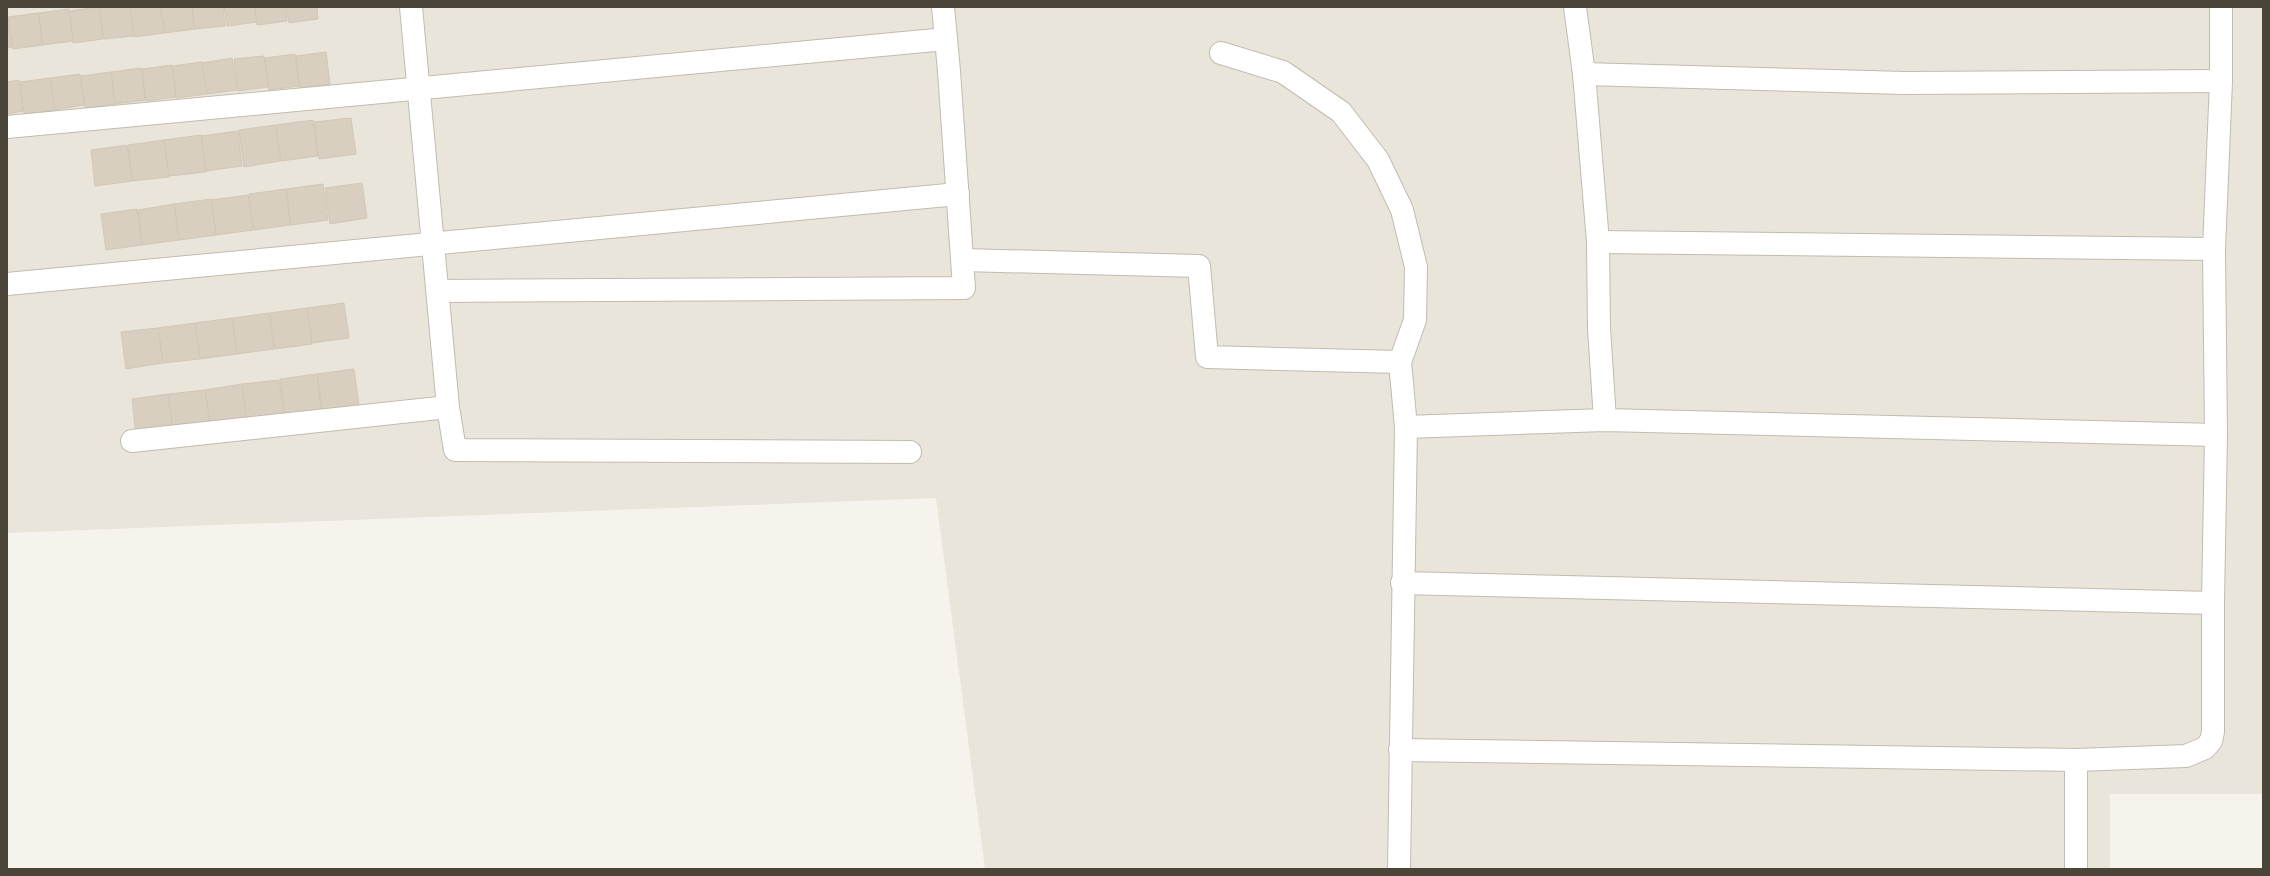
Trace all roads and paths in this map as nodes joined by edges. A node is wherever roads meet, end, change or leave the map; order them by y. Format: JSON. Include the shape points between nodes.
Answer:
{"nodes":[{"id":1,"x":411,"y":7,"type":"edge"},
{"id":2,"x":943,"y":7,"type":"edge"},
{"id":3,"x":1575,"y":7,"type":"edge"},
{"id":4,"x":2221,"y":7,"type":"edge"},
{"id":5,"x":946,"y":39,"type":"junction"},
{"id":6,"x":1221,"y":54,"type":"dead end"},
{"id":7,"x":1584,"y":74,"type":"junction"},
{"id":8,"x":2220,"y":81,"type":"junction"},
{"id":9,"x":419,"y":90,"type":"junction"},
{"id":10,"x":7,"y":127,"type":"edge"},
{"id":11,"x":958,"y":194,"type":"junction"},
{"id":12,"x":1598,"y":242,"type":"junction"},
{"id":13,"x":434,"y":245,"type":"junction"},
{"id":14,"x":2214,"y":249,"type":"junction"},
{"id":15,"x":963,"y":260,"type":"junction"},
{"id":16,"x":7,"y":284,"type":"edge"},
{"id":17,"x":438,"y":291,"type":"junction"},
{"id":18,"x":1400,"y":362,"type":"junction"},
{"id":19,"x":448,"y":407,"type":"junction"},
{"id":20,"x":1606,"y":420,"type":"junction"},
{"id":21,"x":1406,"y":427,"type":"junction"},
{"id":22,"x":2216,"y":435,"type":"junction"},
{"id":23,"x":132,"y":441,"type":"dead end"},
{"id":24,"x":910,"y":452,"type":"dead end"},
{"id":25,"x":1402,"y":583,"type":"junction"},
{"id":26,"x":2213,"y":604,"type":"junction"},
{"id":27,"x":1400,"y":750,"type":"junction"},
{"id":28,"x":2076,"y":760,"type":"junction"},
{"id":29,"x":1399,"y":869,"type":"edge"},
{"id":30,"x":2076,"y":869,"type":"edge"}],
"edges":[{"from":1,"to":9,"type":"street"},
{"from":2,"to":5,"type":"street"},
{"from":3,"to":7,"type":"street"},
{"from":4,"to":8,"type":"street"},
{"from":5,"to":9,"type":"street"},
{"from":5,"to":11,"type":"street"},
{"from":6,"to":18,"type":"street","via":[[1283,72],[1341,112],[1378,160],[1402,210],[1416,267],[1415,320]]},
{"from":7,"to":8,"type":"street","via":[[1904,83]]},
{"from":7,"to":12,"type":"street"},
{"from":8,"to":14,"type":"street"},
{"from":9,"to":10,"type":"street"},
{"from":9,"to":13,"type":"street"},
{"from":11,"to":13,"type":"street"},
{"from":11,"to":15,"type":"street"},
{"from":12,"to":14,"type":"street"},
{"from":12,"to":20,"type":"street","via":[[1599,328]]},
{"from":13,"to":16,"type":"street"},
{"from":13,"to":17,"type":"street"},
{"from":14,"to":22,"type":"street"},
{"from":15,"to":17,"type":"street","via":[[964,288]]},
{"from":15,"to":18,"type":"street","via":[[1199,266],[1207,357]]},
{"from":17,"to":19,"type":"street"},
{"from":18,"to":21,"type":"street"},
{"from":19,"to":23,"type":"street"},
{"from":19,"to":24,"type":"street","via":[[455,450]]},
{"from":20,"to":21,"type":"street"},
{"from":20,"to":22,"type":"street"},
{"from":21,"to":25,"type":"street"},
{"from":22,"to":26,"type":"street"},
{"from":25,"to":26,"type":"street"},
{"from":25,"to":27,"type":"street"},
{"from":26,"to":28,"type":"street","via":[[2213,732],[2211,741],[2205,748],[2186,756]]},
{"from":27,"to":28,"type":"street"},
{"from":27,"to":29,"type":"street"},
{"from":28,"to":30,"type":"street"}]}
